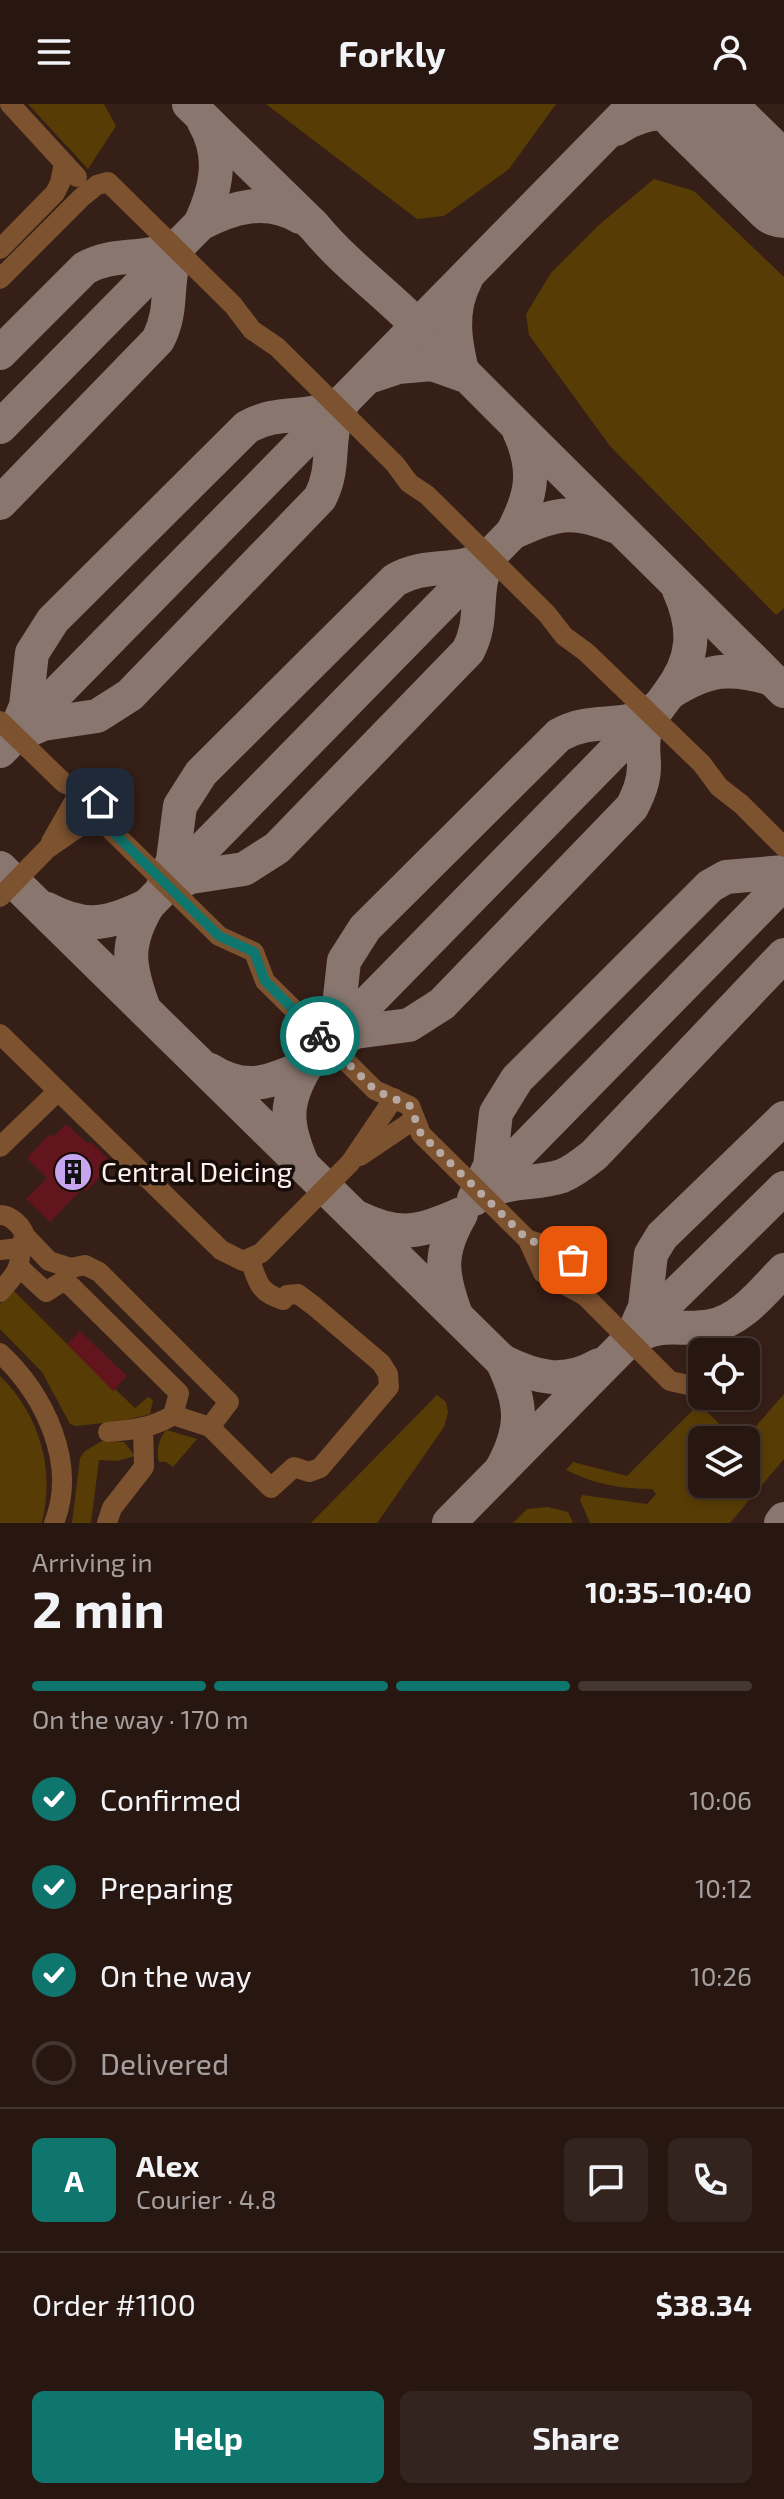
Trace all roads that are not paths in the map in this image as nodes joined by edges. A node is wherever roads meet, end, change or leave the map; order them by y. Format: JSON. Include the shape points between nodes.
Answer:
{"nodes":[{"id":1,"x":10,"y":104,"type":"edge"},
{"id":2,"x":0,"y":249,"type":"edge"},
{"id":3,"x":0,"y":279,"type":"edge"},
{"id":4,"x":0,"y":721,"type":"edge"},
{"id":5,"x":80,"y":791,"type":"junction"},
{"id":6,"x":103,"y":810,"type":"junction"},
{"id":7,"x":784,"y":847,"type":"edge"},
{"id":8,"x":47,"y":849,"type":"junction"},
{"id":9,"x":0,"y":897,"type":"edge"},
{"id":10,"x":0,"y":1034,"type":"edge"},
{"id":11,"x":58,"y":1091,"type":"junction"},
{"id":12,"x":394,"y":1098,"type":"junction"},
{"id":13,"x":415,"y":1119,"type":"junction"},
{"id":14,"x":0,"y":1147,"type":"edge"},
{"id":15,"x":350,"y":1163,"type":"junction"},
{"id":16,"x":0,"y":1215,"type":"edge"},
{"id":17,"x":528,"y":1240,"type":"junction"},
{"id":18,"x":16,"y":1250,"type":"edge"},
{"id":19,"x":250,"y":1260,"type":"junction"},
{"id":20,"x":573,"y":1260,"type":"junction"},
{"id":21,"x":67,"y":1274,"type":"junction"},
{"id":22,"x":553,"y":1281,"type":"junction"},
{"id":23,"x":0,"y":1292,"type":"edge"},
{"id":24,"x":585,"y":1296,"type":"junction"},
{"id":25,"x":0,"y":1353,"type":"edge"},
{"id":26,"x":199,"y":1372,"type":"junction"},
{"id":27,"x":688,"y":1385,"type":"edge"},
{"id":28,"x":179,"y":1393,"type":"junction"},
{"id":29,"x":173,"y":1415,"type":"junction"},
{"id":30,"x":143,"y":1427,"type":"junction"},
{"id":31,"x":210,"y":1427,"type":"junction"},
{"id":32,"x":108,"y":1432,"type":"dead end"},
{"id":33,"x":54,"y":1523,"type":"edge"},
{"id":34,"x":107,"y":1523,"type":"edge"}],
"edges":[{"from":1,"to":2,"type":"street","via":[[70,170],[55,193]]},
{"from":3,"to":7,"type":"street","via":[[82,197],[108,182],[252,330],[277,347],[564,636]]},
{"from":4,"to":5,"type":"street","via":[[64,783]]},
{"from":5,"to":6,"type":"street","via":[[96,797]]},
{"from":5,"to":8,"type":"street"},
{"from":6,"to":8,"type":"street"},
{"from":6,"to":12,"type":"street","via":[[111,830],[219,936],[254,952],[265,981],[375,1090]]},
{"from":8,"to":9,"type":"street"},
{"from":10,"to":11,"type":"street"},
{"from":11,"to":14,"type":"street"},
{"from":11,"to":19,"type":"street","via":[[221,1250]]},
{"from":12,"to":13,"type":"street","via":[[410,1106]]},
{"from":12,"to":15,"type":"street"},
{"from":13,"to":15,"type":"street"},
{"from":13,"to":17,"type":"street","via":[[421,1134]]},
{"from":15,"to":19,"type":"street"},
{"from":16,"to":18,"type":"street","via":[[14,1220]]},
{"from":17,"to":20,"type":"street","via":[[560,1249]]},
{"from":17,"to":22,"type":"street","via":[[543,1273]]},
{"from":18,"to":21,"type":"street","via":[[49,1261]]},
{"from":18,"to":21,"type":"street","via":[[46,1292]]},
{"from":18,"to":23,"type":"street"},
{"from":19,"to":31,"type":"street","via":[[268,1295],[283,1300],[298,1294],[314,1306],[381,1363],[389,1387],[320,1468],[309,1472],[294,1467],[271,1488]]},
{"from":20,"to":22,"type":"street"},
{"from":20,"to":24,"type":"street"},
{"from":21,"to":26,"type":"street","via":[[85,1265],[99,1272]]},
{"from":21,"to":28,"type":"street"},
{"from":22,"to":24,"type":"street"},
{"from":24,"to":27,"type":"street","via":[[670,1381]]},
{"from":25,"to":33,"type":"street","via":[[36,1395],[52,1429],[62,1473]]},
{"from":26,"to":28,"type":"street"},
{"from":26,"to":31,"type":"street","via":[[229,1402]]},
{"from":28,"to":29,"type":"street"},
{"from":29,"to":30,"type":"street"},
{"from":29,"to":31,"type":"street"},
{"from":30,"to":32,"type":"street"},
{"from":30,"to":34,"type":"street","via":[[144,1467],[112,1508]]}]}
